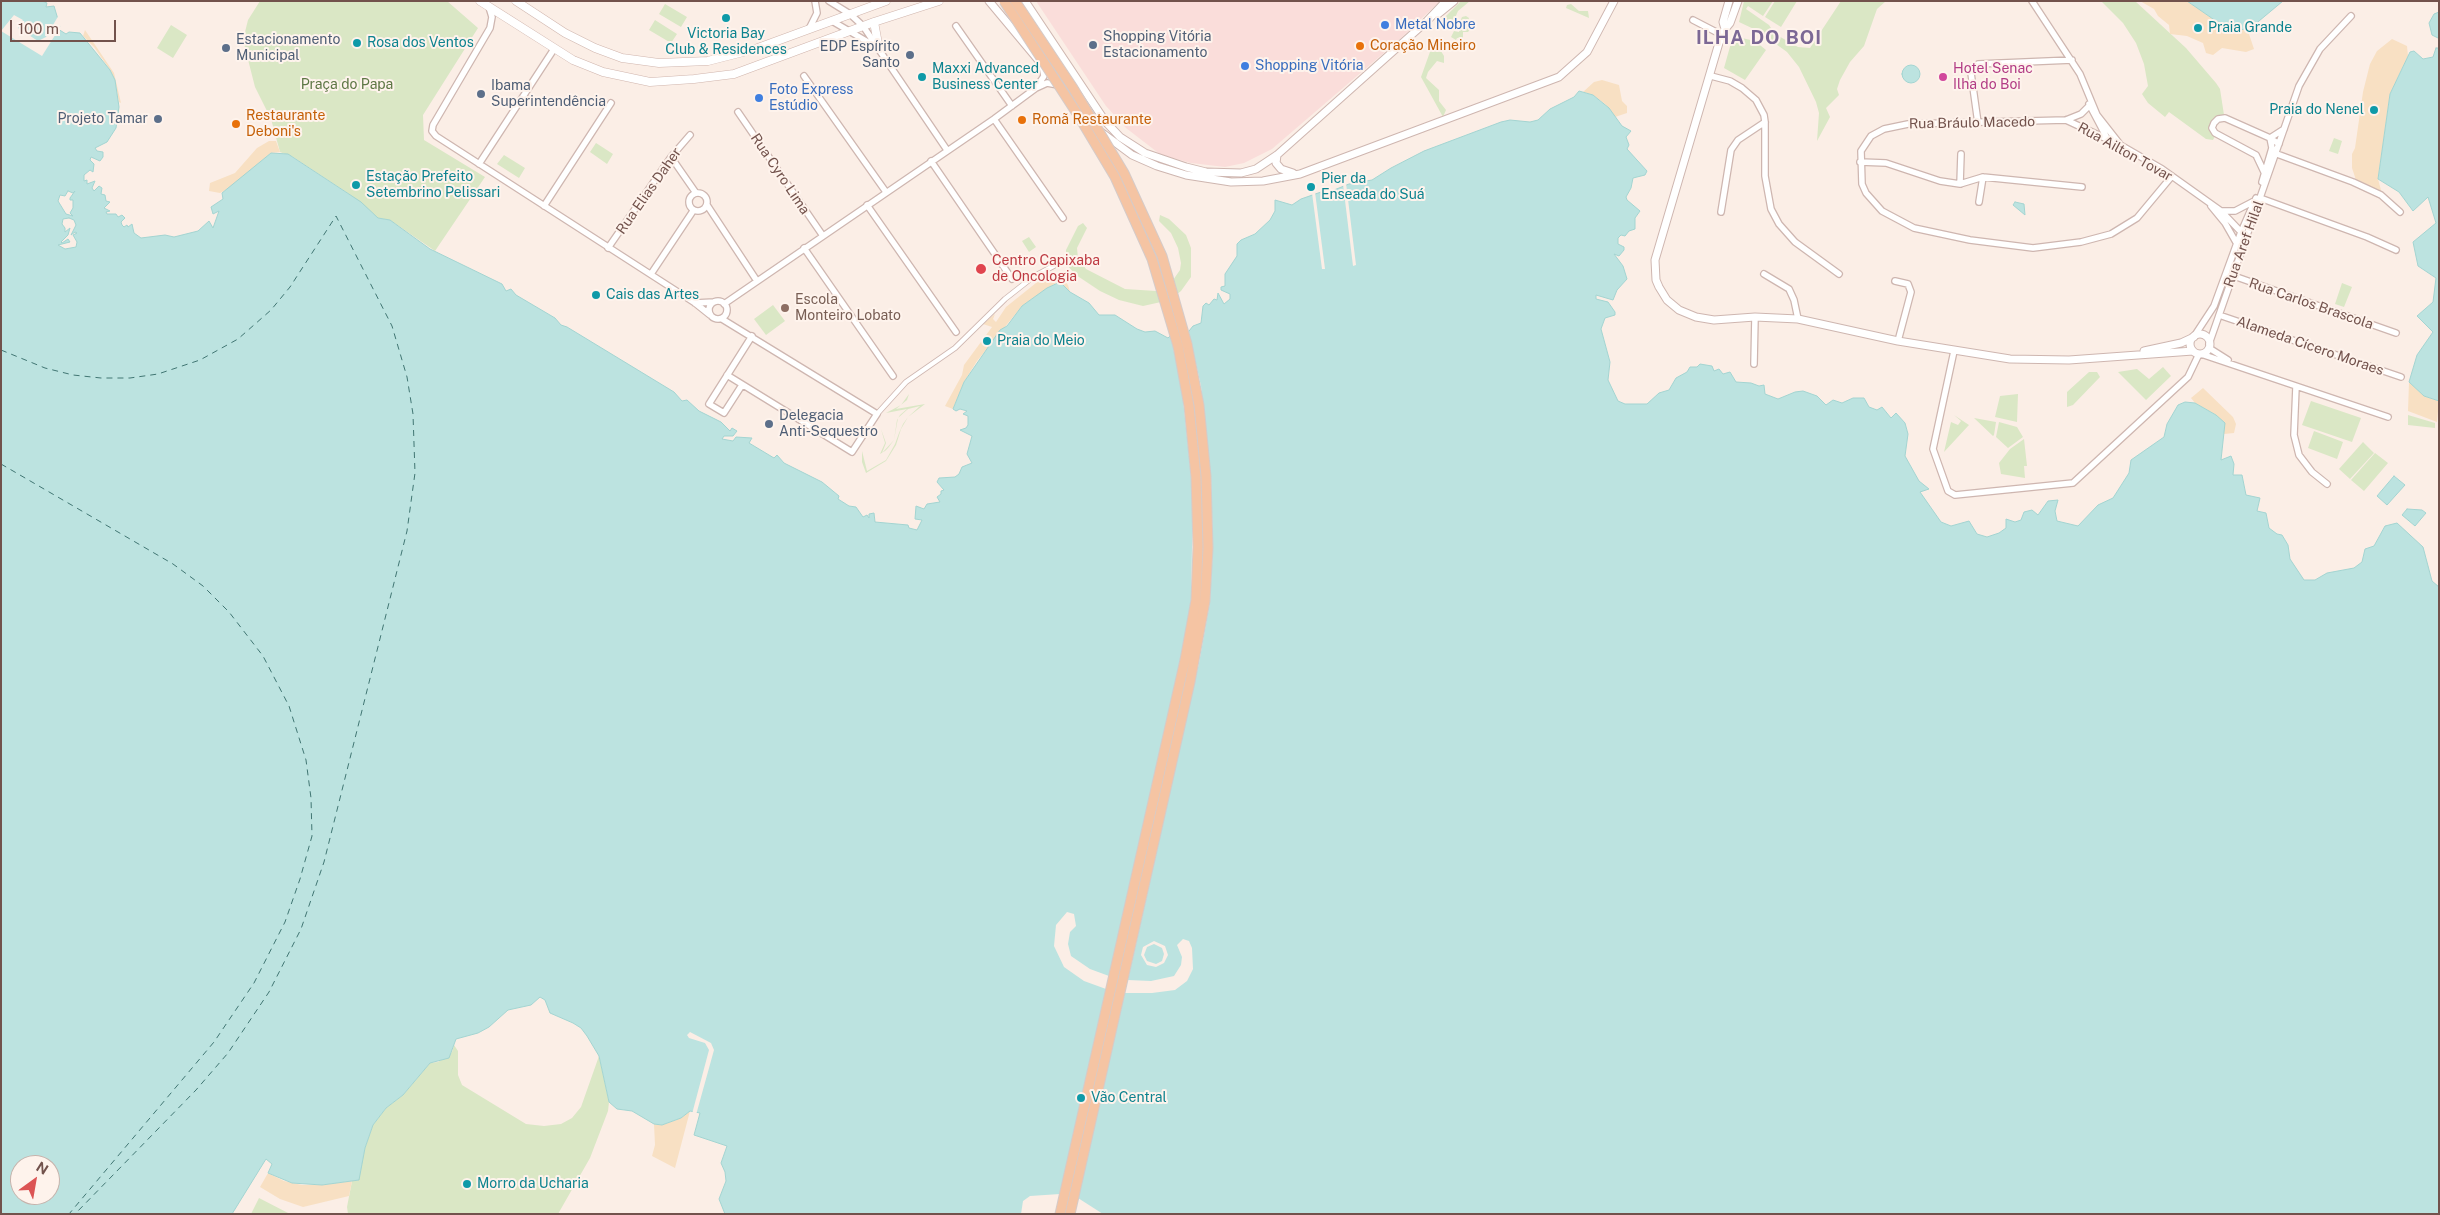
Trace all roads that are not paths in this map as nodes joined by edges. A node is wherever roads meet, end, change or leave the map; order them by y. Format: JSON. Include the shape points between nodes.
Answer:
{"nodes":[{"id":1,"x":480,"y":1,"type":"edge"},
{"id":2,"x":516,"y":1,"type":"edge"},
{"id":3,"x":815,"y":1,"type":"edge"},
{"id":4,"x":829,"y":1,"type":"edge"},
{"id":5,"x":886,"y":1,"type":"edge"},
{"id":6,"x":939,"y":1,"type":"edge"},
{"id":7,"x":989,"y":1,"type":"edge"},
{"id":8,"x":1004,"y":1,"type":"edge"},
{"id":9,"x":1015,"y":1,"type":"edge"},
{"id":10,"x":1026,"y":1,"type":"edge"},
{"id":11,"x":1446,"y":1,"type":"edge"},
{"id":12,"x":1454,"y":1,"type":"edge"},
{"id":13,"x":1614,"y":1,"type":"edge"},
{"id":14,"x":1729,"y":1,"type":"edge"},
{"id":15,"x":1738,"y":1,"type":"edge"},
{"id":16,"x":2032,"y":1,"type":"edge"},
{"id":17,"x":488,"y":7,"type":"junction"},
{"id":18,"x":850,"y":14,"type":"junction"},
{"id":19,"x":2351,"y":16,"type":"dead end"},
{"id":20,"x":1693,"y":20,"type":"dead end"},
{"id":21,"x":832,"y":21,"type":"junction"},
{"id":22,"x":1427,"y":21,"type":"junction"},
{"id":23,"x":874,"y":22,"type":"junction"},
{"id":24,"x":863,"y":26,"type":"junction"},
{"id":25,"x":956,"y":26,"type":"dead end"},
{"id":26,"x":809,"y":29,"type":"junction"},
{"id":27,"x":852,"y":31,"type":"junction"},
{"id":28,"x":1724,"y":32,"type":"junction"},
{"id":29,"x":554,"y":49,"type":"junction"},
{"id":30,"x":879,"y":49,"type":"junction"},
{"id":31,"x":2072,"y":60,"type":"junction"},
{"id":32,"x":1041,"y":63,"type":"junction"},
{"id":33,"x":804,"y":76,"type":"dead end"},
{"id":34,"x":1711,"y":76,"type":"junction"},
{"id":35,"x":1060,"y":87,"type":"junction"},
{"id":36,"x":1036,"y":88,"type":"junction"},
{"id":37,"x":2090,"y":95,"type":"junction"},
{"id":38,"x":611,"y":103,"type":"dead end"},
{"id":39,"x":1012,"y":106,"type":"junction"},
{"id":40,"x":2089,"y":106,"type":"junction"},
{"id":41,"x":738,"y":112,"type":"dead end"},
{"id":42,"x":994,"y":119,"type":"junction"},
{"id":43,"x":2066,"y":120,"type":"junction"},
{"id":44,"x":1766,"y":122,"type":"junction"},
{"id":45,"x":1978,"y":123,"type":"junction"},
{"id":46,"x":2284,"y":129,"type":"junction"},
{"id":47,"x":690,"y":135,"type":"dead end"},
{"id":48,"x":2270,"y":138,"type":"junction"},
{"id":49,"x":2109,"y":140,"type":"junction"},
{"id":50,"x":2279,"y":144,"type":"junction"},
{"id":51,"x":2122,"y":146,"type":"junction"},
{"id":52,"x":947,"y":150,"type":"junction"},
{"id":53,"x":1277,"y":154,"type":"junction"},
{"id":54,"x":1962,"y":154,"type":"dead end"},
{"id":55,"x":2277,"y":154,"type":"junction"},
{"id":56,"x":671,"y":157,"type":"junction"},
{"id":57,"x":931,"y":161,"type":"junction"},
{"id":58,"x":1860,"y":162,"type":"junction"},
{"id":59,"x":479,"y":164,"type":"junction"},
{"id":60,"x":1300,"y":174,"type":"junction"},
{"id":61,"x":2265,"y":174,"type":"junction"},
{"id":62,"x":2172,"y":176,"type":"junction"},
{"id":63,"x":1983,"y":177,"type":"junction"},
{"id":64,"x":1960,"y":184,"type":"junction"},
{"id":65,"x":2082,"y":187,"type":"dead end"},
{"id":66,"x":886,"y":192,"type":"junction"},
{"id":67,"x":696,"y":193,"type":"junction"},
{"id":68,"x":2258,"y":199,"type":"junction"},
{"id":69,"x":1978,"y":202,"type":"dead end"},
{"id":70,"x":2208,"y":203,"type":"junction"},
{"id":71,"x":706,"y":205,"type":"junction"},
{"id":72,"x":867,"y":205,"type":"junction"},
{"id":73,"x":544,"y":206,"type":"junction"},
{"id":74,"x":694,"y":211,"type":"junction"},
{"id":75,"x":2221,"y":211,"type":"junction"},
{"id":76,"x":1721,"y":212,"type":"dead end"},
{"id":77,"x":2400,"y":212,"type":"dead end"},
{"id":78,"x":1063,"y":218,"type":"dead end"},
{"id":79,"x":2241,"y":232,"type":"junction"},
{"id":80,"x":823,"y":236,"type":"junction"},
{"id":81,"x":2247,"y":236,"type":"junction"},
{"id":82,"x":2237,"y":244,"type":"junction"},
{"id":83,"x":608,"y":248,"type":"junction"},
{"id":84,"x":804,"y":248,"type":"junction"},
{"id":85,"x":2396,"y":250,"type":"dead end"},
{"id":86,"x":1059,"y":263,"type":"dead end"},
{"id":87,"x":651,"y":274,"type":"junction"},
{"id":88,"x":1764,"y":274,"type":"dead end"},
{"id":89,"x":1839,"y":274,"type":"dead end"},
{"id":90,"x":2229,"y":275,"type":"junction"},
{"id":91,"x":1012,"y":279,"type":"dead end"},
{"id":92,"x":1895,"y":280,"type":"dead end"},
{"id":93,"x":757,"y":281,"type":"junction"},
{"id":94,"x":695,"y":302,"type":"junction"},
{"id":95,"x":714,"y":302,"type":"junction"},
{"id":96,"x":724,"y":304,"type":"junction"},
{"id":97,"x":710,"y":315,"type":"junction"},
{"id":98,"x":2218,"y":315,"type":"junction"},
{"id":99,"x":1755,"y":316,"type":"junction"},
{"id":100,"x":722,"y":319,"type":"junction"},
{"id":101,"x":1798,"y":319,"type":"junction"},
{"id":102,"x":956,"y":332,"type":"dead end"},
{"id":103,"x":2396,"y":333,"type":"dead end"},
{"id":104,"x":752,"y":336,"type":"junction"},
{"id":105,"x":2194,"y":336,"type":"junction"},
{"id":106,"x":1898,"y":341,"type":"junction"},
{"id":107,"x":2209,"y":346,"type":"junction"},
{"id":108,"x":1954,"y":351,"type":"junction"},
{"id":109,"x":2198,"y":353,"type":"junction"},
{"id":110,"x":2134,"y":355,"type":"junction"},
{"id":111,"x":1754,"y":364,"type":"dead end"},
{"id":112,"x":2236,"y":365,"type":"junction"},
{"id":113,"x":726,"y":376,"type":"junction"},
{"id":114,"x":893,"y":376,"type":"dead end"},
{"id":115,"x":2401,"y":377,"type":"dead end"},
{"id":116,"x":742,"y":385,"type":"junction"},
{"id":117,"x":2296,"y":387,"type":"junction"},
{"id":118,"x":877,"y":414,"type":"junction"},
{"id":119,"x":2388,"y":417,"type":"dead end"},
{"id":120,"x":2328,"y":484,"type":"dead end"},
{"id":121,"x":1060,"y":1214,"type":"edge"},
{"id":122,"x":1070,"y":1214,"type":"edge"}],
"edges":[{"from":1,"to":17,"type":"main road"},
{"from":2,"to":26,"type":"main road","via":[[595,48],[622,58],[659,63],[708,61],[755,49]]},
{"from":3,"to":26,"type":"street","via":[[817,13]]},
{"from":4,"to":18,"type":"street"},
{"from":5,"to":18,"type":"main road"},
{"from":6,"to":23,"type":"main road"},
{"from":7,"to":32,"type":"street"},
{"from":8,"to":121,"type":"main road","bridge":true,"via":[[1107,161],[1152,259],[1183,371],[1198,494],[1197,583],[1189,641]]},
{"from":9,"to":122,"type":"main road","bridge":true,"via":[[1115,156],[1162,256],[1193,369],[1208,494],[1208,566],[1198,643]]},
{"from":10,"to":53,"type":"street","via":[[1106,121],[1133,146],[1206,172],[1241,173],[1256,169]]},
{"from":11,"to":22,"type":"street"},
{"from":12,"to":22,"type":"street"},
{"from":13,"to":60,"type":"street","via":[[1587,52],[1559,77]]},
{"from":14,"to":28,"type":"street","via":[[1723,22]]},
{"from":15,"to":28,"type":"street"},
{"from":16,"to":31,"type":"street"},
{"from":17,"to":29,"type":"main road"},
{"from":17,"to":59,"type":"street","via":[[492,17],[490,28],[432,131]]},
{"from":18,"to":21,"type":"main road"},
{"from":18,"to":24,"type":"street"},
{"from":19,"to":46,"type":"street","name":"Rua Aref Hilal","via":[[2330,36],[2306,72]]},
{"from":20,"to":28,"type":"street"},
{"from":21,"to":26,"type":"main road"},
{"from":21,"to":27,"type":"street"},
{"from":22,"to":53,"type":"street"},
{"from":23,"to":24,"type":"main road"},
{"from":23,"to":30,"type":"main road"},
{"from":24,"to":27,"type":"main road"},
{"from":24,"to":30,"type":"street"},
{"from":25,"to":39,"type":"street"},
{"from":27,"to":29,"type":"main road","via":[[734,74],[650,82],[603,72]]},
{"from":27,"to":30,"type":"street"},
{"from":28,"to":34,"type":"street"},
{"from":29,"to":59,"type":"street"},
{"from":30,"to":52,"type":"street"},
{"from":31,"to":37,"type":"street"},
{"from":31,"to":45,"type":"street","via":[[1978,64],[1971,72]]},
{"from":32,"to":35,"type":"street"},
{"from":32,"to":36,"type":"street","via":[[1044,76]]},
{"from":33,"to":66,"type":"street"},
{"from":34,"to":44,"type":"street","via":[[1730,81],[1749,94],[1761,108]]},
{"from":34,"to":99,"type":"street","via":[[1655,260],[1656,280],[1668,300],[1689,315],[1714,320]]},
{"from":35,"to":36,"type":"street","via":[[1053,82]]},
{"from":35,"to":60,"type":"street","via":[[1086,118],[1119,147],[1157,166],[1186,175],[1231,182],[1263,181]]},
{"from":36,"to":39,"type":"street"},
{"from":37,"to":40,"type":"street"},
{"from":37,"to":51,"type":"street","via":[[2098,115]]},
{"from":38,"to":73,"type":"street"},
{"from":39,"to":42,"type":"street"},
{"from":40,"to":43,"type":"street","name":"Rua Bráulo Macedo"},
{"from":40,"to":49,"type":"street"},
{"from":41,"to":80,"type":"street","name":"Rua Cyro Lima"},
{"from":42,"to":52,"type":"street"},
{"from":42,"to":78,"type":"street"},
{"from":43,"to":45,"type":"street","name":"Rua Bráulo Macedo"},
{"from":43,"to":49,"type":"street","name":"Rua Ailton Tovar"},
{"from":44,"to":76,"type":"street","via":[[1738,140],[1732,150]]},
{"from":44,"to":89,"type":"street","via":[[1765,176],[1771,209],[1795,242]]},
{"from":45,"to":58,"type":"street","name":"Rua Bráulo Macedo","via":[[1908,124],[1884,129],[1866,141]]},
{"from":46,"to":48,"type":"street"},
{"from":46,"to":50,"type":"street","name":"Rua Aref Hilal"},
{"from":47,"to":56,"type":"street","name":"Rua Elias Daher"},
{"from":48,"to":50,"type":"street"},
{"from":48,"to":61,"type":"street","name":"Rua Aref Hilal","via":[[2272,148]]},
{"from":48,"to":61,"type":"street","via":[[2225,118],[2218,119],[2212,128],[2215,133],[2256,155]]},
{"from":49,"to":51,"type":"street","name":"Rua Ailton Tovar"},
{"from":50,"to":55,"type":"street","name":"Rua Aref Hilal"},
{"from":51,"to":62,"type":"street","name":"Rua Ailton Tovar"},
{"from":52,"to":57,"type":"street"},
{"from":53,"to":60,"type":"street","via":[[1276,163],[1281,169]]},
{"from":54,"to":64,"type":"street"},
{"from":55,"to":68,"type":"street","name":"Rua Aref Hilal"},
{"from":55,"to":77,"type":"street","via":[[2339,175],[2381,195]]},
{"from":56,"to":67,"type":"street"},
{"from":56,"to":83,"type":"street","name":"Rua Elias Daher"},
{"from":57,"to":66,"type":"street"},
{"from":57,"to":91,"type":"street"},
{"from":58,"to":62,"type":"street","name":"Rua Bráulo Macedo","via":[[1864,188],[1885,214],[1914,228],[2033,248],[2081,242],[2111,234],[2138,218]]},
{"from":58,"to":64,"type":"street","via":[[1886,163],[1940,181]]},
{"from":59,"to":73,"type":"street"},
{"from":61,"to":68,"type":"street","name":"Rua Aref Hilal"},
{"from":62,"to":70,"type":"street","name":"Rua Ailton Tovar"},
{"from":63,"to":64,"type":"street"},
{"from":63,"to":65,"type":"street"},
{"from":63,"to":69,"type":"street"},
{"from":66,"to":72,"type":"street"},
{"from":67,"to":71,"type":"street","via":[[706,198]]},
{"from":67,"to":74,"type":"street","via":[[689,202]]},
{"from":68,"to":75,"type":"street","via":[[2235,211]]},
{"from":68,"to":79,"type":"street","name":"Rua Aref Hilal"},
{"from":68,"to":81,"type":"street","name":"Rua Aref Hilal"},
{"from":68,"to":85,"type":"street"},
{"from":70,"to":75,"type":"street","name":"Rua Ailton Tovar"},
{"from":70,"to":82,"type":"street","name":"Rua Ailton Tovar","via":[[2225,222]]},
{"from":71,"to":74,"type":"street","via":[[703,210]]},
{"from":71,"to":93,"type":"street"},
{"from":72,"to":80,"type":"street"},
{"from":72,"to":102,"type":"street"},
{"from":73,"to":83,"type":"street"},
{"from":74,"to":87,"type":"street"},
{"from":75,"to":79,"type":"street","name":"Rua Ailton Tovar"},
{"from":79,"to":81,"type":"street","name":"Rua Ailton Tovar"},
{"from":79,"to":82,"type":"street","name":"Rua Aref Hilal"},
{"from":80,"to":84,"type":"street"},
{"from":81,"to":90,"type":"street","name":"Rua Aref Hilal"},
{"from":82,"to":90,"type":"street","name":"Rua Aref Hilal"},
{"from":83,"to":87,"type":"street"},
{"from":84,"to":93,"type":"street"},
{"from":84,"to":114,"type":"street"},
{"from":86,"to":118,"type":"street","via":[[1033,277],[1005,299],[955,348],[906,382]]},
{"from":87,"to":94,"type":"street"},
{"from":88,"to":101,"type":"street","via":[[1788,289]]},
{"from":90,"to":98,"type":"street","name":"Rua Aref Hilal"},
{"from":90,"to":103,"type":"street","name":"Rua Carlos Brascola"},
{"from":90,"to":105,"type":"street","name":"Rua Aref Hilal"},
{"from":92,"to":106,"type":"street","via":[[1908,284],[1911,292]]},
{"from":93,"to":96,"type":"street"},
{"from":94,"to":95,"type":"street"},
{"from":94,"to":97,"type":"street"},
{"from":95,"to":96,"type":"street"},
{"from":95,"to":97,"type":"street","via":[[710,306]]},
{"from":96,"to":100,"type":"street","via":[[727,313]]},
{"from":97,"to":100,"type":"street","via":[[714,319]]},
{"from":98,"to":107,"type":"street","name":"Rua Aref Hilal"},
{"from":98,"to":115,"type":"street","name":"Alameda Cícero Moraes"},
{"from":99,"to":101,"type":"street"},
{"from":99,"to":111,"type":"street"},
{"from":100,"to":104,"type":"street"},
{"from":101,"to":106,"type":"street"},
{"from":104,"to":113,"type":"street"},
{"from":104,"to":118,"type":"street"},
{"from":105,"to":107,"type":"street","via":[[2206,337]]},
{"from":105,"to":109,"type":"street","via":[[2190,344]]},
{"from":105,"to":110,"type":"street","via":[[2181,343]]},
{"from":106,"to":108,"type":"street"},
{"from":107,"to":109,"type":"street"},
{"from":107,"to":112,"type":"street"},
{"from":108,"to":109,"type":"street","via":[[1933,449],[1948,491],[1955,495],[2073,483],[2188,377]]},
{"from":108,"to":110,"type":"street","via":[[2010,360]]},
{"from":109,"to":110,"type":"street"},
{"from":109,"to":112,"type":"street"},
{"from":112,"to":117,"type":"street"},
{"from":113,"to":116,"type":"street"},
{"from":113,"to":116,"type":"street","via":[[709,404],[724,413]]},
{"from":116,"to":118,"type":"street","via":[[852,452]]},
{"from":117,"to":119,"type":"street"},
{"from":117,"to":120,"type":"street","via":[[2294,435],[2299,455],[2312,472]]}]}
